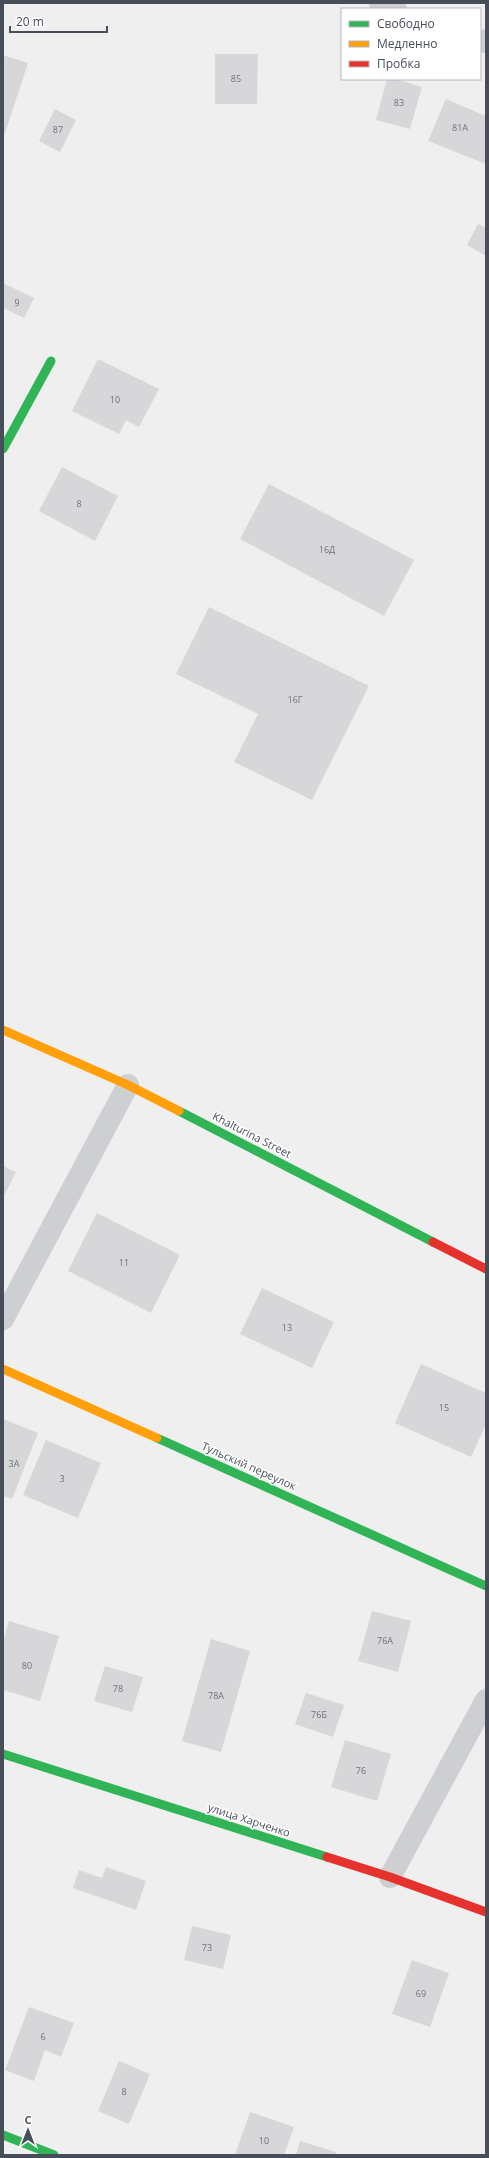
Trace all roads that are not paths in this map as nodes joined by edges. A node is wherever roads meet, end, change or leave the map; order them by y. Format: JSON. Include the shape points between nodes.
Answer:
{"nodes":[{"id":1,"x":380,"y":3,"type":"edge"},
{"id":2,"x":393,"y":8,"type":"edge"},
{"id":3,"x":51,"y":361,"type":"dead end"},
{"id":4,"x":3,"y":449,"type":"edge"},
{"id":5,"x":3,"y":1030,"type":"edge"},
{"id":6,"x":128,"y":1085,"type":"junction"},
{"id":7,"x":486,"y":1269,"type":"edge"},
{"id":8,"x":3,"y":1319,"type":"edge"},
{"id":9,"x":3,"y":1368,"type":"edge"},
{"id":10,"x":486,"y":1586,"type":"edge"},
{"id":11,"x":486,"y":1700,"type":"edge"},
{"id":12,"x":3,"y":1754,"type":"edge"},
{"id":13,"x":390,"y":1877,"type":"junction"},
{"id":14,"x":486,"y":1912,"type":"edge"},
{"id":15,"x":3,"y":2135,"type":"edge"},
{"id":16,"x":54,"y":2155,"type":"edge"}],
"edges":[{"from":1,"to":2,"type":"street"},
{"from":3,"to":4,"type":"street"},
{"from":5,"to":6,"type":"street","name":"Khalturina Street"},
{"from":6,"to":7,"type":"street","name":"Khalturina Street"},
{"from":6,"to":8,"type":"street"},
{"from":9,"to":10,"type":"street","name":"Тульский переулок"},
{"from":11,"to":13,"type":"street"},
{"from":12,"to":13,"type":"street","name":"улица Харченко"},
{"from":13,"to":14,"type":"street","name":"улица Харченко"},
{"from":15,"to":16,"type":"street"}]}
